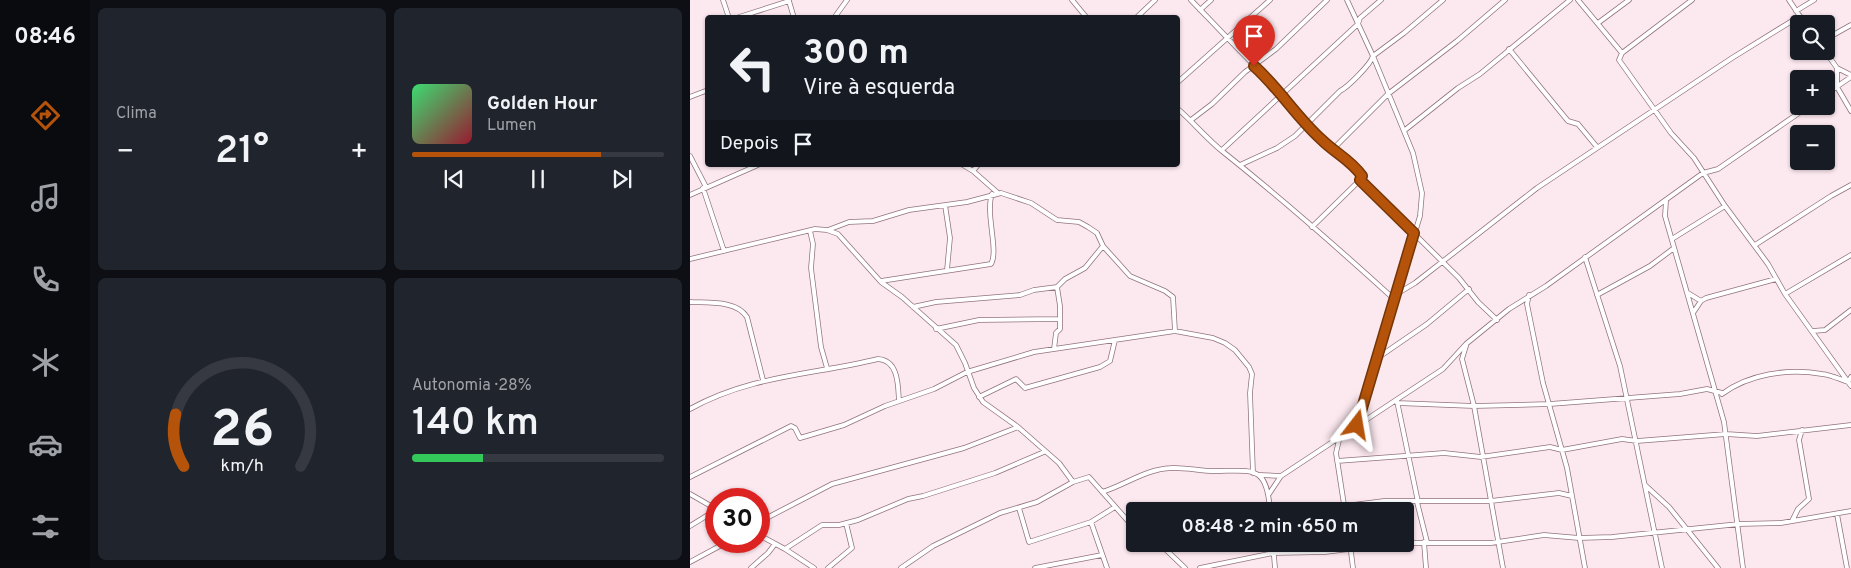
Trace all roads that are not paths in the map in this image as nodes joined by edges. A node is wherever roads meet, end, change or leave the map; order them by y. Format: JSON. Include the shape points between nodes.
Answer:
{"nodes":[{"id":1,"x":723,"y":0,"type":"edge"},
{"id":2,"x":789,"y":0,"type":"edge"},
{"id":3,"x":847,"y":0,"type":"edge"},
{"id":4,"x":1072,"y":0,"type":"edge"},
{"id":5,"x":1155,"y":0,"type":"edge"},
{"id":6,"x":1191,"y":0,"type":"edge"},
{"id":7,"x":1211,"y":0,"type":"edge"},
{"id":8,"x":1270,"y":0,"type":"edge"},
{"id":9,"x":1327,"y":0,"type":"edge"},
{"id":10,"x":1347,"y":0,"type":"edge"},
{"id":11,"x":1381,"y":0,"type":"edge"},
{"id":12,"x":1443,"y":0,"type":"edge"},
{"id":13,"x":1505,"y":0,"type":"edge"},
{"id":14,"x":1570,"y":0,"type":"edge"},
{"id":15,"x":1578,"y":0,"type":"edge"},
{"id":16,"x":1629,"y":0,"type":"edge"},
{"id":17,"x":1692,"y":0,"type":"edge"},
{"id":18,"x":1789,"y":0,"type":"edge"},
{"id":19,"x":1814,"y":0,"type":"edge"},
{"id":20,"x":1200,"y":10,"type":"junction"},
{"id":21,"x":1796,"y":11,"type":"junction"},
{"id":22,"x":728,"y":15,"type":"edge"},
{"id":23,"x":745,"y":15,"type":"edge"},
{"id":24,"x":793,"y":15,"type":"edge"},
{"id":25,"x":836,"y":15,"type":"edge"},
{"id":26,"x":1084,"y":15,"type":"edge"},
{"id":27,"x":1139,"y":15,"type":"edge"},
{"id":28,"x":1799,"y":15,"type":"edge"},
{"id":29,"x":1790,"y":22,"type":"edge"},
{"id":30,"x":1598,"y":23,"type":"junction"},
{"id":31,"x":1358,"y":24,"type":"junction"},
{"id":32,"x":1851,"y":25,"type":"edge"},
{"id":33,"x":1835,"y":34,"type":"edge"},
{"id":34,"x":1227,"y":39,"type":"junction"},
{"id":35,"x":1509,"y":48,"type":"junction"},
{"id":36,"x":1622,"y":53,"type":"junction"},
{"id":37,"x":1373,"y":56,"type":"junction"},
{"id":38,"x":1831,"y":60,"type":"edge"},
{"id":39,"x":1254,"y":66,"type":"junction"},
{"id":40,"x":1837,"y":68,"type":"junction"},
{"id":41,"x":1851,"y":76,"type":"edge"},
{"id":42,"x":1180,"y":80,"type":"edge"},
{"id":43,"x":1837,"y":87,"type":"junction"},
{"id":44,"x":705,"y":91,"type":"edge"},
{"id":45,"x":1282,"y":94,"type":"junction"},
{"id":46,"x":1388,"y":94,"type":"junction"},
{"id":47,"x":690,"y":97,"type":"edge"},
{"id":48,"x":1655,"y":108,"type":"junction"},
{"id":49,"x":1180,"y":111,"type":"edge"},
{"id":50,"x":1851,"y":111,"type":"edge"},
{"id":51,"x":1796,"y":115,"type":"edge"},
{"id":52,"x":1191,"y":120,"type":"junction"},
{"id":53,"x":1307,"y":124,"type":"junction"},
{"id":54,"x":1404,"y":130,"type":"junction"},
{"id":55,"x":1597,"y":147,"type":"junction"},
{"id":56,"x":1334,"y":148,"type":"junction"},
{"id":57,"x":1222,"y":150,"type":"junction"},
{"id":58,"x":690,"y":156,"type":"edge"},
{"id":59,"x":1240,"y":165,"type":"junction"},
{"id":60,"x":753,"y":167,"type":"edge"},
{"id":61,"x":967,"y":167,"type":"edge"},
{"id":62,"x":977,"y":167,"type":"edge"},
{"id":63,"x":974,"y":171,"type":"junction"},
{"id":64,"x":1703,"y":173,"type":"junction"},
{"id":65,"x":1360,"y":180,"type":"junction"},
{"id":66,"x":1851,"y":185,"type":"edge"},
{"id":67,"x":704,"y":187,"type":"junction"},
{"id":68,"x":998,"y":193,"type":"junction"},
{"id":69,"x":992,"y":194,"type":"junction"},
{"id":70,"x":690,"y":195,"type":"edge"},
{"id":71,"x":1666,"y":201,"type":"junction"},
{"id":72,"x":945,"y":205,"type":"junction"},
{"id":73,"x":1725,"y":206,"type":"junction"},
{"id":74,"x":1655,"y":209,"type":"junction"},
{"id":75,"x":1665,"y":216,"type":"junction"},
{"id":76,"x":1312,"y":227,"type":"junction"},
{"id":77,"x":828,"y":230,"type":"junction"},
{"id":78,"x":810,"y":231,"type":"junction"},
{"id":79,"x":1414,"y":233,"type":"junction"},
{"id":80,"x":1672,"y":239,"type":"junction"},
{"id":81,"x":1755,"y":245,"type":"junction"},
{"id":82,"x":1103,"y":246,"type":"junction"},
{"id":83,"x":1674,"y":248,"type":"junction"},
{"id":84,"x":724,"y":251,"type":"junction"},
{"id":85,"x":1851,"y":255,"type":"edge"},
{"id":86,"x":1585,"y":257,"type":"junction"},
{"id":87,"x":690,"y":259,"type":"edge"},
{"id":88,"x":1442,"y":261,"type":"junction"},
{"id":89,"x":947,"y":270,"type":"junction"},
{"id":90,"x":1776,"y":279,"type":"junction"},
{"id":91,"x":881,"y":282,"type":"junction"},
{"id":92,"x":1057,"y":287,"type":"junction"},
{"id":93,"x":1468,"y":289,"type":"junction"},
{"id":94,"x":1687,"y":293,"type":"junction"},
{"id":95,"x":1529,"y":294,"type":"junction"},
{"id":96,"x":1785,"y":294,"type":"junction"},
{"id":97,"x":1597,"y":295,"type":"junction"},
{"id":98,"x":1394,"y":297,"type":"junction"},
{"id":99,"x":1701,"y":300,"type":"junction"},
{"id":100,"x":690,"y":302,"type":"edge"},
{"id":101,"x":1518,"y":302,"type":"junction"},
{"id":102,"x":913,"y":307,"type":"junction"},
{"id":103,"x":1851,"y":310,"type":"edge"},
{"id":104,"x":1528,"y":311,"type":"junction"},
{"id":105,"x":1693,"y":313,"type":"junction"},
{"id":106,"x":1058,"y":319,"type":"junction"},
{"id":107,"x":1496,"y":320,"type":"junction"},
{"id":108,"x":936,"y":329,"type":"junction"},
{"id":109,"x":1824,"y":330,"type":"junction"},
{"id":110,"x":1174,"y":331,"type":"junction"},
{"id":111,"x":1812,"y":331,"type":"junction"},
{"id":112,"x":1115,"y":340,"type":"junction"},
{"id":113,"x":1820,"y":342,"type":"junction"},
{"id":114,"x":1466,"y":344,"type":"junction"},
{"id":115,"x":1054,"y":349,"type":"junction"},
{"id":116,"x":1376,"y":359,"type":"junction"},
{"id":117,"x":827,"y":368,"type":"junction"},
{"id":118,"x":967,"y":372,"type":"junction"},
{"id":119,"x":1851,"y":378,"type":"edge"},
{"id":120,"x":763,"y":380,"type":"junction"},
{"id":121,"x":1848,"y":382,"type":"junction"},
{"id":122,"x":1713,"y":384,"type":"junction"},
{"id":123,"x":1851,"y":386,"type":"edge"},
{"id":124,"x":1707,"y":389,"type":"junction"},
{"id":125,"x":1716,"y":391,"type":"junction"},
{"id":126,"x":1722,"y":393,"type":"junction"},
{"id":127,"x":979,"y":397,"type":"junction"},
{"id":128,"x":1718,"y":397,"type":"junction"},
{"id":129,"x":1626,"y":398,"type":"junction"},
{"id":130,"x":899,"y":401,"type":"junction"},
{"id":131,"x":1397,"y":402,"type":"junction"},
{"id":132,"x":1550,"y":404,"type":"junction"},
{"id":133,"x":1474,"y":406,"type":"junction"},
{"id":134,"x":690,"y":409,"type":"edge"},
{"id":135,"x":1357,"y":425,"type":"junction"},
{"id":136,"x":1851,"y":425,"type":"edge"},
{"id":137,"x":1018,"y":427,"type":"junction"},
{"id":138,"x":1802,"y":430,"type":"junction"},
{"id":139,"x":1726,"y":434,"type":"junction"},
{"id":140,"x":1734,"y":434,"type":"junction"},
{"id":141,"x":1339,"y":439,"type":"junction"},
{"id":142,"x":1637,"y":442,"type":"junction"},
{"id":143,"x":1727,"y":442,"type":"junction"},
{"id":144,"x":1562,"y":450,"type":"junction"},
{"id":145,"x":1044,"y":452,"type":"junction"},
{"id":146,"x":1407,"y":454,"type":"junction"},
{"id":147,"x":1482,"y":457,"type":"junction"},
{"id":148,"x":1337,"y":460,"type":"junction"},
{"id":149,"x":1254,"y":473,"type":"junction"},
{"id":150,"x":1258,"y":475,"type":"junction"},
{"id":151,"x":1281,"y":476,"type":"junction"},
{"id":152,"x":690,"y":477,"type":"edge"},
{"id":153,"x":1073,"y":482,"type":"junction"},
{"id":154,"x":1645,"y":485,"type":"junction"},
{"id":155,"x":1102,"y":492,"type":"junction"},
{"id":156,"x":690,"y":494,"type":"edge"},
{"id":157,"x":1269,"y":494,"type":"junction"},
{"id":158,"x":1572,"y":496,"type":"junction"},
{"id":159,"x":1491,"y":501,"type":"junction"},
{"id":160,"x":1269,"y":502,"type":"edge"},
{"id":161,"x":1343,"y":502,"type":"edge"},
{"id":162,"x":1376,"y":502,"type":"edge"},
{"id":163,"x":1418,"y":502,"type":"junction"},
{"id":164,"x":1424,"y":502,"type":"junction"},
{"id":165,"x":705,"y":503,"type":"edge"},
{"id":166,"x":1115,"y":507,"type":"junction"},
{"id":167,"x":1019,"y":508,"type":"junction"},
{"id":168,"x":1420,"y":509,"type":"junction"},
{"id":169,"x":1851,"y":511,"type":"edge"},
{"id":170,"x":1837,"y":514,"type":"junction"},
{"id":171,"x":770,"y":516,"type":"edge"},
{"id":172,"x":705,"y":517,"type":"edge"},
{"id":173,"x":1126,"y":519,"type":"edge"},
{"id":174,"x":1792,"y":521,"type":"junction"},
{"id":175,"x":1091,"y":522,"type":"junction"},
{"id":176,"x":846,"y":523,"type":"junction"},
{"id":177,"x":1739,"y":524,"type":"junction"},
{"id":178,"x":690,"y":526,"type":"edge"},
{"id":179,"x":1686,"y":530,"type":"junction"},
{"id":180,"x":1655,"y":532,"type":"junction"},
{"id":181,"x":1579,"y":538,"type":"junction"},
{"id":182,"x":1498,"y":541,"type":"junction"},
{"id":183,"x":770,"y":542,"type":"edge"},
{"id":184,"x":1424,"y":542,"type":"junction"},
{"id":185,"x":1414,"y":543,"type":"edge"},
{"id":186,"x":774,"y":544,"type":"junction"},
{"id":187,"x":785,"y":549,"type":"junction"},
{"id":188,"x":1168,"y":552,"type":"edge"},
{"id":189,"x":1326,"y":552,"type":"edge"},
{"id":190,"x":1351,"y":552,"type":"edge"},
{"id":191,"x":707,"y":553,"type":"edge"},
{"id":192,"x":1273,"y":553,"type":"junction"},
{"id":193,"x":1102,"y":554,"type":"junction"},
{"id":194,"x":690,"y":562,"type":"edge"},
{"id":195,"x":751,"y":568,"type":"edge"},
{"id":196,"x":814,"y":568,"type":"edge"},
{"id":197,"x":828,"y":568,"type":"edge"},
{"id":198,"x":901,"y":568,"type":"edge"},
{"id":199,"x":1035,"y":568,"type":"edge"},
{"id":200,"x":1107,"y":568,"type":"edge"},
{"id":201,"x":1185,"y":568,"type":"edge"},
{"id":202,"x":1200,"y":568,"type":"edge"},
{"id":203,"x":1275,"y":568,"type":"edge"},
{"id":204,"x":1353,"y":568,"type":"edge"},
{"id":205,"x":1426,"y":568,"type":"edge"},
{"id":206,"x":1504,"y":568,"type":"edge"},
{"id":207,"x":1585,"y":568,"type":"edge"},
{"id":208,"x":1662,"y":568,"type":"edge"},
{"id":209,"x":1718,"y":568,"type":"edge"},
{"id":210,"x":1743,"y":568,"type":"edge"},
{"id":211,"x":1846,"y":568,"type":"edge"}],
"edges":[{"from":1,"to":22,"type":"street"},
{"from":2,"to":23,"type":"street"},
{"from":2,"to":24,"type":"street"},
{"from":3,"to":25,"type":"street"},
{"from":4,"to":26,"type":"street"},
{"from":5,"to":27,"type":"street"},
{"from":6,"to":20,"type":"street"},
{"from":7,"to":20,"type":"street"},
{"from":8,"to":34,"type":"street"},
{"from":9,"to":39,"type":"street"},
{"from":10,"to":31,"type":"street"},
{"from":11,"to":31,"type":"street","via":[[1360,18]]},
{"from":12,"to":37,"type":"street"},
{"from":13,"to":46,"type":"street"},
{"from":14,"to":35,"type":"street"},
{"from":15,"to":30,"type":"street"},
{"from":16,"to":30,"type":"street"},
{"from":17,"to":36,"type":"street"},
{"from":18,"to":21,"type":"street"},
{"from":19,"to":21,"type":"street"},
{"from":20,"to":34,"type":"street"},
{"from":21,"to":28,"type":"street"},
{"from":29,"to":48,"type":"street"},
{"from":30,"to":36,"type":"street"},
{"from":31,"to":37,"type":"street"},
{"from":31,"to":45,"type":"street"},
{"from":32,"to":33,"type":"street"},
{"from":34,"to":39,"type":"street"},
{"from":34,"to":42,"type":"street"},
{"from":35,"to":54,"type":"street","via":[[1480,74]]},
{"from":35,"to":55,"type":"street","via":[[1568,121],[1578,124]]},
{"from":36,"to":48,"type":"street","via":[[1619,60]]},
{"from":37,"to":46,"type":"street"},
{"from":37,"to":53,"type":"street","via":[[1348,86]]},
{"from":38,"to":40,"type":"street"},
{"from":39,"to":45,"type":"street"},
{"from":39,"to":52,"type":"street"},
{"from":40,"to":41,"type":"street"},
{"from":40,"to":43,"type":"street"},
{"from":41,"to":43,"type":"street"},
{"from":43,"to":50,"type":"street"},
{"from":44,"to":47,"type":"street"},
{"from":45,"to":53,"type":"street"},
{"from":45,"to":57,"type":"street"},
{"from":46,"to":54,"type":"street"},
{"from":46,"to":56,"type":"street"},
{"from":48,"to":55,"type":"street"},
{"from":48,"to":64,"type":"street"},
{"from":49,"to":52,"type":"street"},
{"from":51,"to":64,"type":"street","via":[[1718,168]]},
{"from":52,"to":57,"type":"street"},
{"from":53,"to":56,"type":"street"},
{"from":53,"to":59,"type":"street","via":[[1277,148]]},
{"from":54,"to":79,"type":"street","via":[[1418,169],[1422,193],[1420,216]]},
{"from":55,"to":88,"type":"street","via":[[1485,226],[1473,239]]},
{"from":56,"to":65,"type":"street","via":[[1359,172]]},
{"from":57,"to":59,"type":"street"},
{"from":58,"to":67,"type":"street"},
{"from":59,"to":76,"type":"street"},
{"from":60,"to":67,"type":"street"},
{"from":61,"to":63,"type":"street"},
{"from":62,"to":63,"type":"street"},
{"from":63,"to":68,"type":"street"},
{"from":64,"to":71,"type":"street"},
{"from":64,"to":73,"type":"street"},
{"from":65,"to":76,"type":"street"},
{"from":65,"to":79,"type":"street"},
{"from":66,"to":81,"type":"street"},
{"from":67,"to":70,"type":"street"},
{"from":67,"to":84,"type":"street"},
{"from":68,"to":69,"type":"street"},
{"from":68,"to":82,"type":"street","via":[[1031,204],[1057,220],[1084,224],[1097,232]]},
{"from":69,"to":72,"type":"street"},
{"from":69,"to":89,"type":"street","via":[[993,262]]},
{"from":71,"to":74,"type":"street"},
{"from":71,"to":75,"type":"street"},
{"from":72,"to":77,"type":"street","via":[[909,210],[873,221],[848,222]]},
{"from":72,"to":89,"type":"street","via":[[950,238]]},
{"from":73,"to":80,"type":"street"},
{"from":73,"to":81,"type":"street"},
{"from":74,"to":75,"type":"street"},
{"from":74,"to":86,"type":"street"},
{"from":75,"to":80,"type":"street"},
{"from":76,"to":98,"type":"street"},
{"from":77,"to":78,"type":"street"},
{"from":77,"to":91,"type":"street","via":[[840,237]]},
{"from":78,"to":84,"type":"street"},
{"from":78,"to":117,"type":"street","via":[[813,244],[811,268],[821,347]]},
{"from":79,"to":88,"type":"street"},
{"from":79,"to":98,"type":"street"},
{"from":80,"to":83,"type":"street"},
{"from":81,"to":90,"type":"street"},
{"from":82,"to":92,"type":"street","via":[[1085,268]]},
{"from":82,"to":110,"type":"street","via":[[1130,276],[1166,291],[1173,298]]},
{"from":83,"to":94,"type":"street"},
{"from":83,"to":97,"type":"street","via":[[1650,266]]},
{"from":84,"to":87,"type":"street"},
{"from":85,"to":96,"type":"street"},
{"from":86,"to":95,"type":"street","via":[[1546,286]]},
{"from":86,"to":97,"type":"street"},
{"from":88,"to":93,"type":"street"},
{"from":88,"to":98,"type":"street"},
{"from":89,"to":91,"type":"street"},
{"from":90,"to":96,"type":"street"},
{"from":90,"to":99,"type":"street"},
{"from":91,"to":102,"type":"street"},
{"from":92,"to":102,"type":"street","via":[[1020,295]]},
{"from":92,"to":106,"type":"street"},
{"from":93,"to":107,"type":"street"},
{"from":93,"to":116,"type":"street","via":[[1427,324]]},
{"from":94,"to":99,"type":"street"},
{"from":94,"to":105,"type":"street"},
{"from":95,"to":101,"type":"street"},
{"from":95,"to":104,"type":"street"},
{"from":96,"to":111,"type":"street"},
{"from":97,"to":129,"type":"street","via":[[1616,349]]},
{"from":98,"to":116,"type":"street"},
{"from":99,"to":105,"type":"street"},
{"from":100,"to":120,"type":"street","via":[[730,306],[743,311]]},
{"from":101,"to":104,"type":"street"},
{"from":101,"to":107,"type":"street"},
{"from":102,"to":108,"type":"street"},
{"from":103,"to":109,"type":"street"},
{"from":104,"to":132,"type":"street"},
{"from":105,"to":122,"type":"street"},
{"from":106,"to":108,"type":"street","via":[[979,320]]},
{"from":106,"to":115,"type":"street","via":[[1060,329],[1056,333]]},
{"from":107,"to":114,"type":"street"},
{"from":108,"to":118,"type":"street","via":[[959,350]]},
{"from":109,"to":111,"type":"street"},
{"from":109,"to":113,"type":"street"},
{"from":110,"to":112,"type":"street"},
{"from":110,"to":149,"type":"street","via":[[1225,343],[1249,367],[1252,374]]},
{"from":111,"to":113,"type":"street"},
{"from":112,"to":115,"type":"street"},
{"from":112,"to":127,"type":"street","via":[[1110,361],[1100,367],[1025,388],[1016,379]]},
{"from":113,"to":121,"type":"street"},
{"from":114,"to":131,"type":"street","via":[[1443,369]]},
{"from":114,"to":133,"type":"street","via":[[1462,359]]},
{"from":115,"to":118,"type":"street"},
{"from":116,"to":135,"type":"street"},
{"from":117,"to":120,"type":"street"},
{"from":117,"to":130,"type":"street","via":[[882,359],[890,364],[897,378]]},
{"from":118,"to":127,"type":"street"},
{"from":118,"to":130,"type":"street","via":[[934,390]]},
{"from":119,"to":121,"type":"street"},
{"from":120,"to":134,"type":"street","via":[[724,392]]},
{"from":121,"to":123,"type":"street"},
{"from":121,"to":126,"type":"street","via":[[1820,373],[1798,372],[1749,378]]},
{"from":122,"to":124,"type":"street"},
{"from":122,"to":125,"type":"street"},
{"from":124,"to":125,"type":"street"},
{"from":124,"to":129,"type":"street"},
{"from":125,"to":126,"type":"street"},
{"from":125,"to":128,"type":"street"},
{"from":126,"to":128,"type":"street"},
{"from":127,"to":137,"type":"street"},
{"from":128,"to":139,"type":"street"},
{"from":129,"to":132,"type":"street"},
{"from":129,"to":142,"type":"street"},
{"from":130,"to":152,"type":"street","via":[[844,425],[800,438],[791,426]]},
{"from":131,"to":133,"type":"street"},
{"from":131,"to":135,"type":"street"},
{"from":131,"to":146,"type":"street"},
{"from":132,"to":133,"type":"street"},
{"from":132,"to":144,"type":"street"},
{"from":133,"to":147,"type":"street"},
{"from":135,"to":141,"type":"street"},
{"from":136,"to":138,"type":"street"},
{"from":137,"to":145,"type":"street"},
{"from":137,"to":171,"type":"street","via":[[964,448],[832,484]]},
{"from":138,"to":140,"type":"street","via":[[1757,436]]},
{"from":138,"to":174,"type":"street","via":[[1798,440],[1809,499],[1798,509]]},
{"from":139,"to":140,"type":"street"},
{"from":139,"to":142,"type":"street"},
{"from":139,"to":143,"type":"street"},
{"from":140,"to":143,"type":"street"},
{"from":141,"to":148,"type":"street"},
{"from":141,"to":151,"type":"street"},
{"from":142,"to":144,"type":"street","via":[[1622,439]]},
{"from":142,"to":154,"type":"street"},
{"from":143,"to":177,"type":"street"},
{"from":144,"to":147,"type":"street","via":[[1550,448]]},
{"from":144,"to":158,"type":"street"},
{"from":145,"to":153,"type":"street","via":[[1059,463]]},
{"from":145,"to":176,"type":"street","via":[[996,473],[908,498]]},
{"from":146,"to":147,"type":"street"},
{"from":146,"to":148,"type":"street"},
{"from":146,"to":163,"type":"street"},
{"from":147,"to":159,"type":"street"},
{"from":148,"to":161,"type":"street"},
{"from":149,"to":150,"type":"street"},
{"from":149,"to":155,"type":"street","via":[[1170,468],[1145,474]]},
{"from":150,"to":151,"type":"street"},
{"from":150,"to":157,"type":"street","via":[[1268,487]]},
{"from":151,"to":157,"type":"street"},
{"from":153,"to":155,"type":"street","via":[[1089,477]]},
{"from":153,"to":167,"type":"street","via":[[1049,497]]},
{"from":154,"to":179,"type":"street","via":[[1669,507]]},
{"from":154,"to":180,"type":"street"},
{"from":155,"to":166,"type":"street"},
{"from":156,"to":165,"type":"street"},
{"from":157,"to":160,"type":"street"},
{"from":158,"to":159,"type":"street","via":[[1559,493]]},
{"from":158,"to":181,"type":"street"},
{"from":159,"to":164,"type":"street"},
{"from":159,"to":182,"type":"street"},
{"from":162,"to":163,"type":"street"},
{"from":163,"to":164,"type":"street"},
{"from":163,"to":168,"type":"street"},
{"from":164,"to":168,"type":"street"},
{"from":166,"to":173,"type":"street"},
{"from":166,"to":175,"type":"street"},
{"from":167,"to":175,"type":"street","via":[[1029,542]]},
{"from":167,"to":198,"type":"street","via":[[1000,513],[960,532]]},
{"from":168,"to":184,"type":"street"},
{"from":169,"to":170,"type":"street"},
{"from":170,"to":174,"type":"street"},
{"from":170,"to":211,"type":"street"},
{"from":172,"to":178,"type":"street"},
{"from":174,"to":177,"type":"street"},
{"from":175,"to":193,"type":"street"},
{"from":176,"to":187,"type":"street","via":[[822,525]]},
{"from":176,"to":197,"type":"street","via":[[852,548]]},
{"from":177,"to":179,"type":"street"},
{"from":177,"to":210,"type":"street"},
{"from":179,"to":180,"type":"street"},
{"from":179,"to":209,"type":"street"},
{"from":180,"to":181,"type":"street"},
{"from":180,"to":208,"type":"street"},
{"from":181,"to":182,"type":"street","via":[[1544,535]]},
{"from":181,"to":207,"type":"street"},
{"from":182,"to":184,"type":"street"},
{"from":182,"to":206,"type":"street"},
{"from":183,"to":186,"type":"street"},
{"from":184,"to":185,"type":"street"},
{"from":184,"to":205,"type":"street"},
{"from":186,"to":187,"type":"street"},
{"from":186,"to":195,"type":"street","via":[[768,554]]},
{"from":187,"to":196,"type":"street"},
{"from":188,"to":201,"type":"street"},
{"from":189,"to":192,"type":"street"},
{"from":190,"to":204,"type":"street"},
{"from":191,"to":194,"type":"street"},
{"from":192,"to":202,"type":"street"},
{"from":192,"to":203,"type":"street"},
{"from":193,"to":199,"type":"street"},
{"from":193,"to":200,"type":"street"}]}
